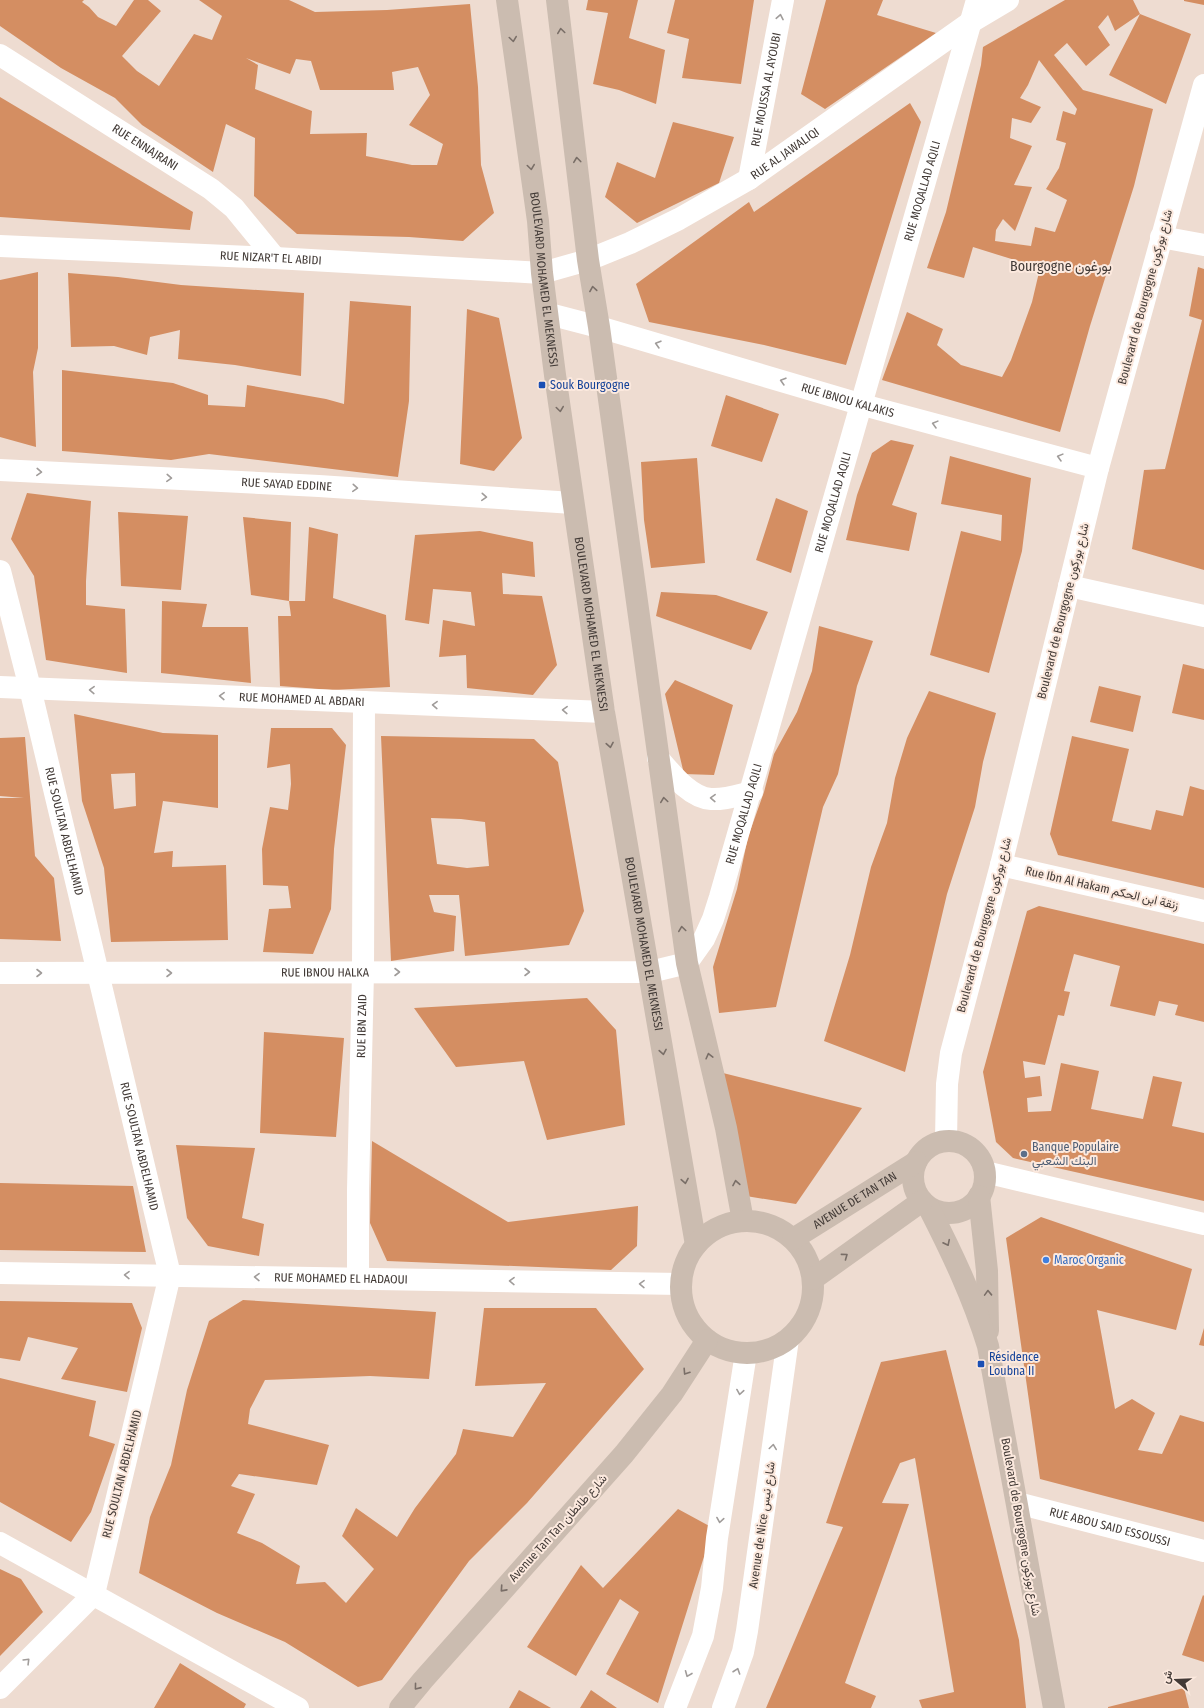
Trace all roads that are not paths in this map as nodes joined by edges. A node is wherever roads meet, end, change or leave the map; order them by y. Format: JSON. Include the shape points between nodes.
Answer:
{"nodes":[{"id":1,"x":507,"y":0,"type":"edge"},
{"id":2,"x":557,"y":0,"type":"edge"},
{"id":3,"x":783,"y":0,"type":"edge"},
{"id":4,"x":977,"y":0,"type":"edge"},
{"id":5,"x":1008,"y":0,"type":"edge"},
{"id":6,"x":971,"y":22,"type":"junction"},
{"id":7,"x":0,"y":55,"type":"edge"},
{"id":8,"x":1204,"y":85,"type":"edge"},
{"id":9,"x":749,"y":179,"type":"junction"},
{"id":10,"x":1161,"y":237,"type":"junction"},
{"id":11,"x":1204,"y":245,"type":"edge"},
{"id":12,"x":0,"y":246,"type":"edge"},
{"id":13,"x":275,"y":258,"type":"junction"},
{"id":14,"x":588,"y":260,"type":"junction"},
{"id":15,"x":542,"y":273,"type":"junction"},
{"id":16,"x":548,"y":314,"type":"junction"},
{"id":17,"x":599,"y":327,"type":"junction"},
{"id":18,"x":862,"y":404,"type":"junction"},
{"id":19,"x":1098,"y":468,"type":"junction"},
{"id":20,"x":0,"y":470,"type":"edge"},
{"id":21,"x":573,"y":503,"type":"junction"},
{"id":22,"x":0,"y":571,"type":"edge"},
{"id":23,"x":1069,"y":586,"type":"junction"},
{"id":24,"x":1204,"y":616,"type":"edge"},
{"id":25,"x":0,"y":686,"type":"edge"},
{"id":26,"x":30,"y":688,"type":"junction"},
{"id":27,"x":364,"y":702,"type":"junction"},
{"id":28,"x":604,"y":712,"type":"junction"},
{"id":29,"x":658,"y":758,"type":"junction"},
{"id":30,"x":752,"y":792,"type":"junction"},
{"id":31,"x":1001,"y":865,"type":"junction"},
{"id":32,"x":1204,"y":911,"type":"edge"},
{"id":33,"x":687,"y":963,"type":"junction"},
{"id":34,"x":363,"y":972,"type":"junction"},
{"id":35,"x":650,"y":972,"type":"junction"},
{"id":36,"x":0,"y":973,"type":"edge"},
{"id":37,"x":98,"y":973,"type":"junction"},
{"id":38,"x":946,"y":1141,"type":"junction"},
{"id":39,"x":916,"y":1162,"type":"junction"},
{"id":40,"x":985,"y":1172,"type":"junction"},
{"id":41,"x":979,"y":1196,"type":"junction"},
{"id":42,"x":926,"y":1204,"type":"junction"},
{"id":43,"x":743,"y":1221,"type":"junction"},
{"id":44,"x":1204,"y":1224,"type":"edge"},
{"id":45,"x":793,"y":1239,"type":"junction"},
{"id":46,"x":696,"y":1245,"type":"junction"},
{"id":47,"x":0,"y":1273,"type":"edge"},
{"id":48,"x":170,"y":1276,"type":"junction"},
{"id":49,"x":358,"y":1279,"type":"junction"},
{"id":50,"x":813,"y":1279,"type":"junction"},
{"id":51,"x":682,"y":1284,"type":"junction"},
{"id":52,"x":788,"y":1339,"type":"junction"},
{"id":53,"x":707,"y":1340,"type":"junction"},
{"id":54,"x":988,"y":1346,"type":"junction"},
{"id":55,"x":746,"y":1353,"type":"junction"},
{"id":56,"x":1017,"y":1503,"type":"junction"},
{"id":57,"x":0,"y":1543,"type":"edge"},
{"id":58,"x":1204,"y":1551,"type":"edge"},
{"id":59,"x":94,"y":1594,"type":"junction"},
{"id":60,"x":0,"y":1688,"type":"edge"},
{"id":61,"x":298,"y":1708,"type":"edge"},
{"id":62,"x":400,"y":1708,"type":"edge"},
{"id":63,"x":674,"y":1708,"type":"edge"},
{"id":64,"x":723,"y":1708,"type":"edge"},
{"id":65,"x":1054,"y":1708,"type":"edge"}],
"edges":[{"from":1,"to":15,"type":"main road","name":"BOULEVARD MOHAMED EL MEKNESSI","one_way":true,"via":[[538,221]]},
{"from":14,"to":2,"type":"main road","one_way":true},
{"from":9,"to":3,"type":"street","name":"RUE MOUSSA AL AYOUBI","one_way":true},
{"from":4,"to":6,"type":"street","name":"RUE MOQALLAD AQILI"},
{"from":5,"to":6,"type":"street","name":"RUE AL JAWALIQI"},
{"from":6,"to":9,"type":"street","name":"RUE AL JAWALIQI"},
{"from":6,"to":18,"type":"street","name":"RUE MOQALLAD AQILI"},
{"from":7,"to":13,"type":"street","name":"RUE ENNAJRANI","via":[[211,189],[234,208]]},
{"from":8,"to":10,"type":"street","name":"Boulevard de Bourgogne شارع بوركون"},
{"from":9,"to":14,"type":"street","name":"RUE AL JAWALIQI","via":[[630,243]]},
{"from":10,"to":11,"type":"street"},
{"from":10,"to":19,"type":"street","name":"Boulevard de Bourgogne شارع بوركون"},
{"from":12,"to":13,"type":"street","name":"RUE NIZAR'T EL ABIDI"},
{"from":13,"to":15,"type":"street","name":"RUE NIZAR'T EL ABIDI"},
{"from":14,"to":15,"type":"street","name":"RUE AL JAWALIQI"},
{"from":17,"to":14,"type":"main road","one_way":true},
{"from":15,"to":16,"type":"main road","name":"BOULEVARD MOHAMED EL MEKNESSI"},
{"from":16,"to":17,"type":"street","name":"RUE IBNOU KALAKIS"},
{"from":16,"to":21,"type":"main road","name":"BOULEVARD MOHAMED EL MEKNESSI","one_way":true},
{"from":18,"to":17,"type":"street","name":"RUE IBNOU KALAKIS","one_way":true},
{"from":17,"to":29,"type":"main road"},
{"from":19,"to":18,"type":"street","name":"RUE IBNOU KALAKIS","one_way":true},
{"from":18,"to":30,"type":"street","name":"RUE MOQALLAD AQILI"},
{"from":19,"to":23,"type":"street","name":"Boulevard de Bourgogne شارع بوركون"},
{"from":20,"to":21,"type":"street","name":"RUE SAYAD EDDINE","one_way":true,"via":[[320,486]]},
{"from":21,"to":28,"type":"main road","name":"BOULEVARD MOHAMED EL MEKNESSI"},
{"from":22,"to":26,"type":"street","name":"RUE SOULTAN ABDELHAMID"},
{"from":23,"to":24,"type":"street"},
{"from":23,"to":31,"type":"street","name":"Boulevard de Bourgogne شارع بوركون"},
{"from":25,"to":26,"type":"street","name":"RUE MOHAMED AL ABDARI"},
{"from":27,"to":26,"type":"street","name":"RUE MOHAMED AL ABDARI","one_way":true},
{"from":26,"to":37,"type":"street","name":"RUE SOULTAN ABDELHAMID"},
{"from":28,"to":27,"type":"street","name":"RUE MOHAMED AL ABDARI","one_way":true},
{"from":27,"to":34,"type":"street","name":"RUE IBN ZAID"},
{"from":28,"to":35,"type":"main road","name":"BOULEVARD MOHAMED EL MEKNESSI","one_way":true},
{"from":30,"to":29,"type":"street","one_way":true,"via":[[710,799],[684,786]]},
{"from":33,"to":29,"type":"main road","one_way":true},
{"from":30,"to":33,"type":"street","name":"RUE MOQALLAD AQILI","via":[[714,919]]},
{"from":31,"to":32,"type":"street","name":"Rue Ibn Al Hakam زنقة ابن الحكم"},
{"from":31,"to":38,"type":"street","name":"Boulevard de Bourgogne شارع بوركون","via":[[951,1053],[946,1084]]},
{"from":33,"to":35,"type":"street"},
{"from":43,"to":33,"type":"main road","one_way":true,"via":[[726,1128]]},
{"from":34,"to":35,"type":"street","name":"RUE IBNOU HALKA","one_way":true},
{"from":37,"to":34,"type":"street","name":"RUE IBNOU HALKA","one_way":true},
{"from":34,"to":49,"type":"street","name":"RUE IBN ZAID"},
{"from":35,"to":46,"type":"main road","name":"BOULEVARD MOHAMED EL MEKNESSI","one_way":true},
{"from":36,"to":37,"type":"street","name":"RUE IBNOU HALKA","one_way":true},
{"from":37,"to":48,"type":"street","name":"RUE SOULTAN ABDELHAMID"},
{"from":38,"to":39,"type":"main road","via":[[934,1144],[923,1151]]},
{"from":38,"to":40,"type":"main road","via":[[958,1142],[969,1147],[978,1156]]},
{"from":39,"to":42,"type":"main road","via":[[913,1182],[916,1192]]},
{"from":39,"to":45,"type":"main road","name":"AVENUE DE TAN TAN"},
{"from":40,"to":41,"type":"main road"},
{"from":40,"to":44,"type":"street"},
{"from":41,"to":42,"type":"main road","via":[[967,1208],[951,1213],[940,1212]]},
{"from":54,"to":41,"type":"main road","name":"Boulevard de Bourgogne شارع بوركون","one_way":true,"via":[[987,1271]]},
{"from":50,"to":42,"type":"main road","one_way":true},
{"from":42,"to":54,"type":"main road","name":"Boulevard de Bourgogne شارع بوركون","one_way":true,"via":[[968,1289]]},
{"from":43,"to":45,"type":"main road","via":[[753,1220],[775,1226]]},
{"from":43,"to":46,"type":"main road","via":[[730,1222],[711,1231]]},
{"from":45,"to":50,"type":"main road","via":[[807,1257]]},
{"from":46,"to":51,"type":"main road","via":[[686,1263]]},
{"from":48,"to":47,"type":"street","name":"RUE MOHAMED EL HADAOUI","one_way":true},
{"from":49,"to":48,"type":"street","name":"RUE MOHAMED EL HADAOUI","one_way":true},
{"from":48,"to":59,"type":"street","name":"RUE SOULTAN ABDELHAMID"},
{"from":51,"to":49,"type":"street","name":"RUE MOHAMED EL HADAOUI","one_way":true},
{"from":50,"to":52,"type":"main road","via":[[812,1301],[803,1323]]},
{"from":51,"to":53,"type":"main road","via":[[684,1305],[693,1324]]},
{"from":52,"to":55,"type":"main road","via":[[768,1350]]},
{"from":64,"to":52,"type":"street","name":"Avenue de Nice شارع نيس","one_way":true,"via":[[745,1645]]},
{"from":53,"to":55,"type":"main road","via":[[725,1349]]},
{"from":53,"to":62,"type":"main road","name":"Avenue Tan Tan شارع طانطان","one_way":true,"via":[[672,1394],[624,1454]]},
{"from":54,"to":56,"type":"main road","name":"Boulevard de Bourgogne شارع بوركون"},
{"from":55,"to":63,"type":"street","one_way":true,"via":[[703,1636]]},
{"from":56,"to":58,"type":"street","name":"RUE ABOU SAID ESSOUSSI"},
{"from":56,"to":65,"type":"main road","name":"Boulevard de Bourgogne شارع بوركون"},
{"from":57,"to":59,"type":"street"},
{"from":60,"to":59,"type":"street","one_way":true},
{"from":59,"to":61,"type":"street"}]}
